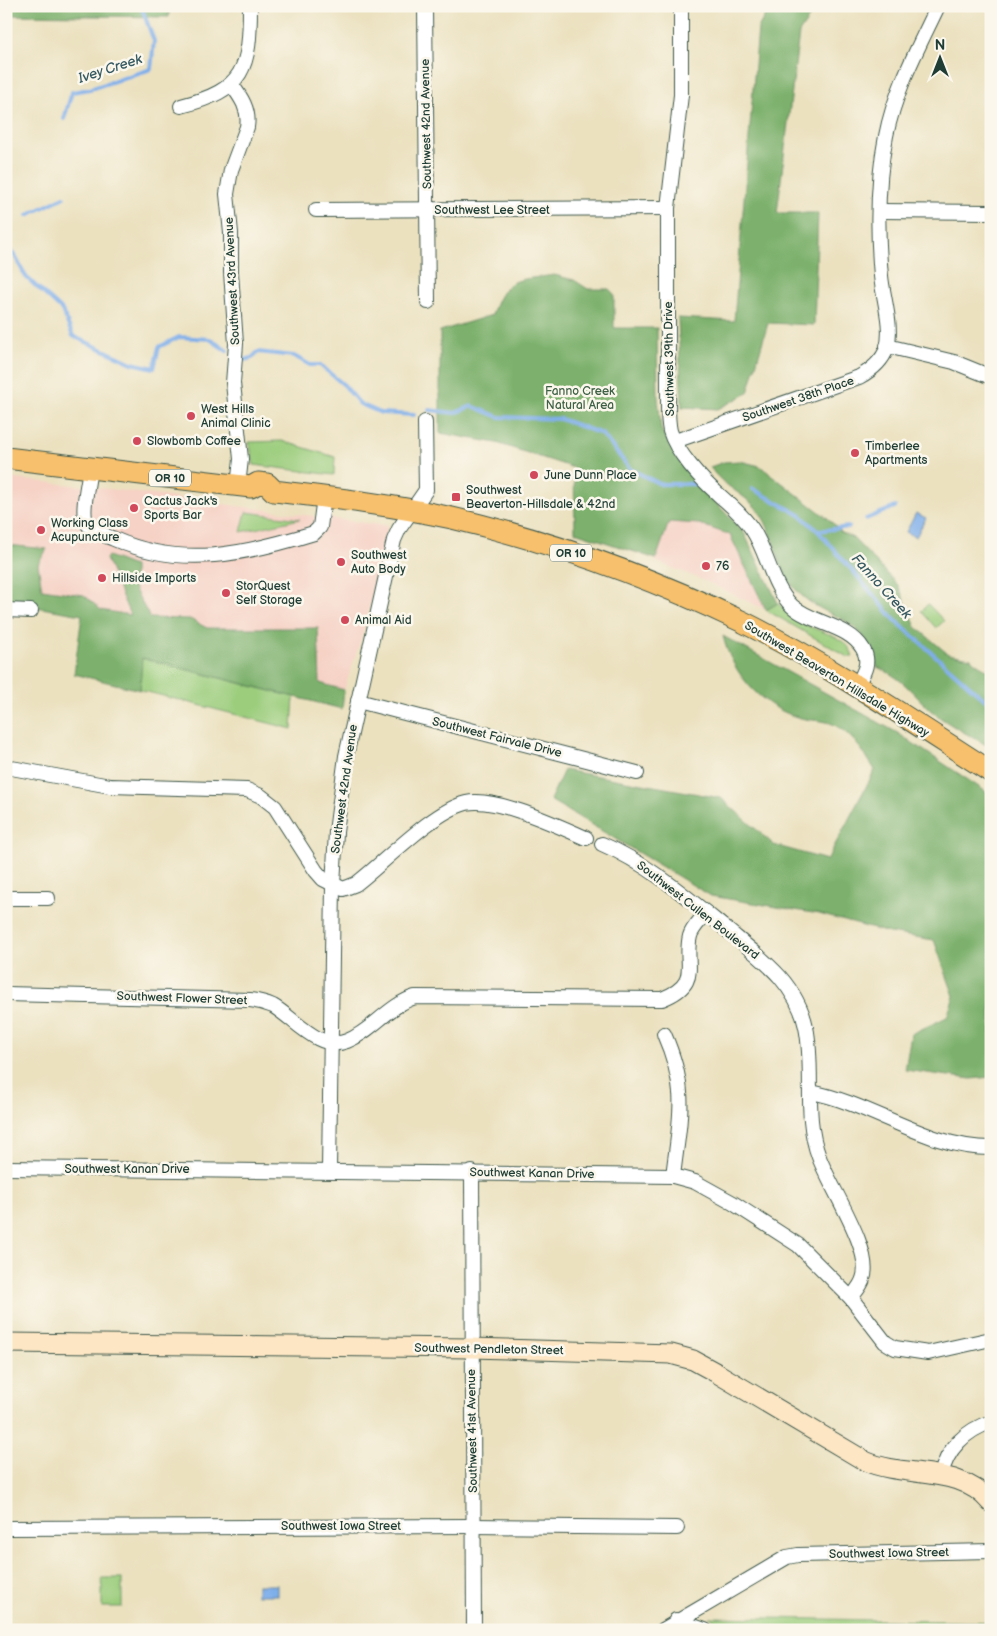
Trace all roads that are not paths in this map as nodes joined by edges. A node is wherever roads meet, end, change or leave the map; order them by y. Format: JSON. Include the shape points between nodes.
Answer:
{"nodes":[{"id":1,"x":250,"y":6,"type":"edge"},
{"id":2,"x":425,"y":6,"type":"edge"},
{"id":3,"x":681,"y":6,"type":"edge"},
{"id":4,"x":938,"y":6,"type":"edge"},
{"id":5,"x":232,"y":84,"type":"junction"},
{"id":6,"x":181,"y":106,"type":"dead end"},
{"id":7,"x":668,"y":208,"type":"junction"},
{"id":8,"x":316,"y":210,"type":"dead end"},
{"id":9,"x":427,"y":210,"type":"junction"},
{"id":10,"x":880,"y":212,"type":"junction"},
{"id":11,"x":991,"y":212,"type":"edge"},
{"id":12,"x":428,"y":302,"type":"dead end"},
{"id":13,"x":887,"y":346,"type":"junction"},
{"id":14,"x":991,"y":377,"type":"edge"},
{"id":15,"x":425,"y":422,"type":"dead end"},
{"id":16,"x":674,"y":441,"type":"junction"},
{"id":17,"x":6,"y":458,"type":"edge"},
{"id":18,"x":90,"y":468,"type":"junction"},
{"id":19,"x":244,"y":486,"type":"junction"},
{"id":20,"x":324,"y":497,"type":"junction"},
{"id":21,"x":413,"y":510,"type":"junction"},
{"id":22,"x":6,"y":610,"type":"edge"},
{"id":23,"x":31,"y":611,"type":"dead end"},
{"id":24,"x":856,"y":687,"type":"junction"},
{"id":25,"x":358,"y":701,"type":"junction"},
{"id":26,"x":6,"y":767,"type":"edge"},
{"id":27,"x":991,"y":772,"type":"edge"},
{"id":28,"x":637,"y":773,"type":"dead end"},
{"id":29,"x":586,"y":838,"type":"dead end"},
{"id":30,"x":602,"y":844,"type":"dead end"},
{"id":31,"x":333,"y":885,"type":"junction"},
{"id":32,"x":6,"y":898,"type":"edge"},
{"id":33,"x":48,"y":898,"type":"dead end"},
{"id":34,"x":706,"y":913,"type":"junction"},
{"id":35,"x":6,"y":994,"type":"edge"},
{"id":36,"x":664,"y":1034,"type":"dead end"},
{"id":37,"x":331,"y":1042,"type":"junction"},
{"id":38,"x":811,"y":1092,"type":"junction"},
{"id":39,"x":991,"y":1148,"type":"edge"},
{"id":40,"x":6,"y":1168,"type":"edge"},
{"id":41,"x":329,"y":1170,"type":"junction"},
{"id":42,"x":472,"y":1172,"type":"junction"},
{"id":43,"x":673,"y":1176,"type":"junction"},
{"id":44,"x":851,"y":1298,"type":"junction"},
{"id":45,"x":991,"y":1339,"type":"edge"},
{"id":46,"x":6,"y":1343,"type":"edge"},
{"id":47,"x":471,"y":1348,"type":"junction"},
{"id":48,"x":991,"y":1422,"type":"edge"},
{"id":49,"x":941,"y":1476,"type":"junction"},
{"id":50,"x":991,"y":1504,"type":"edge"},
{"id":51,"x":473,"y":1526,"type":"junction"},
{"id":52,"x":6,"y":1528,"type":"edge"},
{"id":53,"x":677,"y":1528,"type":"dead end"},
{"id":54,"x":991,"y":1551,"type":"edge"},
{"id":55,"x":676,"y":1620,"type":"junction"},
{"id":56,"x":474,"y":1630,"type":"edge"},
{"id":57,"x":663,"y":1630,"type":"edge"},
{"id":58,"x":705,"y":1630,"type":"edge"}],
"edges":[{"from":1,"to":5,"type":"street","via":[[246,63]]},
{"from":2,"to":9,"type":"street","name":"Southwest 42nd Avenue"},
{"from":3,"to":7,"type":"street","name":"Southwest 39th Drive","via":[[681,95]]},
{"from":4,"to":10,"type":"street","via":[[902,82],[891,115],[883,151]]},
{"from":5,"to":6,"type":"street","via":[[216,94]]},
{"from":5,"to":19,"type":"street","name":"Southwest 43rd Avenue","via":[[244,101],[248,118],[227,194],[232,233],[236,344],[233,383]]},
{"from":7,"to":9,"type":"street","name":"Southwest Lee Street"},
{"from":7,"to":16,"type":"street","name":"Southwest 39th Drive","via":[[668,404]]},
{"from":8,"to":9,"type":"street","name":"Southwest Lee Street"},
{"from":9,"to":12,"type":"street","name":"Southwest 42nd Avenue"},
{"from":10,"to":11,"type":"street"},
{"from":10,"to":13,"type":"street","via":[[880,261]]},
{"from":13,"to":14,"type":"street","via":[[954,362]]},
{"from":13,"to":16,"type":"street","name":"Southwest 38th Place","via":[[877,365],[859,378]]},
{"from":15,"to":21,"type":"street","name":"Southwest 42nd Avenue","via":[[427,486]]},
{"from":16,"to":24,"type":"street","name":"Southwest 39th Drive","via":[[696,471],[741,513],[789,602],[807,616],[861,646],[867,666]]},
{"from":17,"to":18,"type":"main road","name":"Southwest Beaverton Hillsdale Highway","number":"OR 10"},
{"from":18,"to":19,"type":"main road","name":"Southwest Beaverton Hillsdale Highway","number":"OR 10"},
{"from":18,"to":20,"type":"street","via":[[85,515],[91,528],[125,544],[170,556],[226,555],[314,533],[322,520]]},
{"from":19,"to":20,"type":"main road","name":"Southwest Beaverton Hillsdale Highway","number":"OR 10","via":[[256,494],[267,496],[274,491]]},
{"from":20,"to":21,"type":"main road","name":"Southwest Beaverton Hillsdale Highway","number":"OR 10"},
{"from":21,"to":24,"type":"main road","name":"Southwest Beaverton Hillsdale Highway","number":"OR 10","via":[[552,547],[643,580],[742,622]]},
{"from":21,"to":25,"type":"street","name":"Southwest 42nd Avenue","via":[[394,540]]},
{"from":22,"to":23,"type":"street"},
{"from":24,"to":27,"type":"main road","name":"Southwest Beaverton Hillsdale Highway","number":"OR 10"},
{"from":25,"to":28,"type":"street","name":"Southwest Fairvale Drive"},
{"from":25,"to":31,"type":"street","name":"Southwest 42nd Avenue","via":[[342,784]]},
{"from":26,"to":31,"type":"street","via":[[110,786],[228,788],[255,792],[275,807],[316,871]]},
{"from":29,"to":31,"type":"street","via":[[492,804],[466,804],[440,817],[356,884],[343,889]]},
{"from":30,"to":34,"type":"street","name":"Southwest Cullen Boulevard","via":[[636,862]]},
{"from":31,"to":37,"type":"street","name":"Southwest 42nd Avenue"},
{"from":32,"to":33,"type":"street"},
{"from":34,"to":37,"type":"street","via":[[690,937],[689,975],[678,990],[662,999],[415,997],[403,1001],[350,1040]]},
{"from":34,"to":38,"type":"street","name":"Southwest Cullen Boulevard","via":[[762,959],[792,995],[806,1027]]},
{"from":35,"to":37,"type":"street","name":"Southwest Flower Street","via":[[250,1000],[273,1006],[309,1033]]},
{"from":36,"to":43,"type":"street","via":[[682,1090]]},
{"from":37,"to":41,"type":"street","name":"Southwest 42nd Avenue"},
{"from":38,"to":39,"type":"street","via":[[833,1096],[933,1138],[974,1148]]},
{"from":38,"to":44,"type":"street","name":"Southwest Cullen Boulevard","via":[[811,1138],[858,1236],[863,1258],[864,1278]]},
{"from":40,"to":41,"type":"street","name":"Southwest Kanan Drive"},
{"from":41,"to":42,"type":"street","name":"Southwest Kanan Drive"},
{"from":42,"to":43,"type":"street","name":"Southwest Kanan Drive"},
{"from":42,"to":47,"type":"street","name":"Southwest 41st Avenue"},
{"from":43,"to":44,"type":"street","name":"Southwest Kanan Drive","via":[[695,1182],[798,1245]]},
{"from":44,"to":45,"type":"street","name":"Southwest Kanan Drive","via":[[885,1342],[895,1348],[928,1353]]},
{"from":46,"to":47,"type":"street","name":"Southwest Pendleton Street"},
{"from":47,"to":49,"type":"street","name":"Southwest Pendleton Street","via":[[679,1355],[715,1372],[865,1461],[892,1470]]},
{"from":47,"to":51,"type":"street","name":"Southwest 41st Avenue"},
{"from":48,"to":49,"type":"street","via":[[961,1439],[943,1462]]},
{"from":49,"to":50,"type":"street","name":"Southwest Pendleton Street","via":[[964,1481]]},
{"from":51,"to":52,"type":"street","name":"Southwest Iowa Street"},
{"from":51,"to":53,"type":"street","name":"Southwest Iowa Street"},
{"from":51,"to":56,"type":"street","name":"Southwest 41st Avenue"},
{"from":54,"to":55,"type":"street","name":"Southwest Iowa Street","via":[[787,1557]]},
{"from":55,"to":57,"type":"street"},
{"from":55,"to":58,"type":"street"}]}
